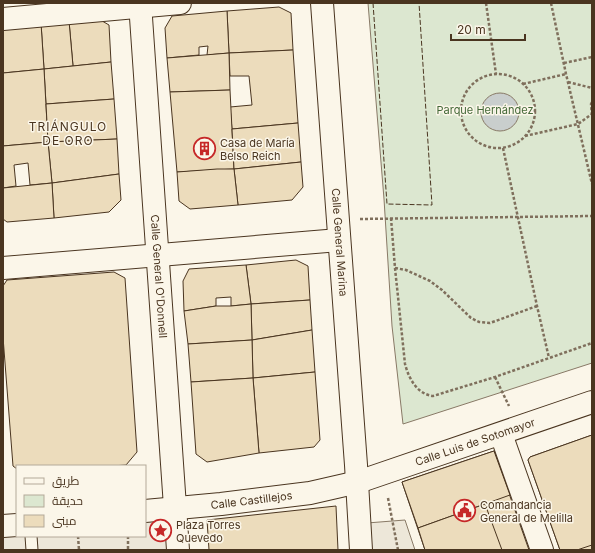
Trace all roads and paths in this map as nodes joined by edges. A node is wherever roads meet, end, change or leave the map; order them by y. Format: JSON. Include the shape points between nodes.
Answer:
{"nodes":[{"id":1,"x":180,"y":3,"type":"edge"},
{"id":2,"x":322,"y":3,"type":"edge"},
{"id":3,"x":486,"y":3,"type":"edge"},
{"id":4,"x":551,"y":3,"type":"edge"},
{"id":5,"x":140,"y":5,"type":"edge"},
{"id":6,"x":3,"y":19,"type":"edge"},
{"id":7,"x":592,"y":56,"type":"edge"},
{"id":8,"x":564,"y":63,"type":"junction"},
{"id":9,"x":496,"y":74,"type":"junction"},
{"id":10,"x":566,"y":74,"type":"junction"},
{"id":11,"x":568,"y":82,"type":"junction"},
{"id":12,"x":523,"y":84,"type":"junction"},
{"id":13,"x":592,"y":88,"type":"edge"},
{"id":14,"x":592,"y":102,"type":"edge"},
{"id":15,"x":592,"y":115,"type":"edge"},
{"id":16,"x":578,"y":124,"type":"junction"},
{"id":17,"x":525,"y":136,"type":"junction"},
{"id":18,"x":504,"y":148,"type":"junction"},
{"id":19,"x":592,"y":184,"type":"edge"},
{"id":20,"x":518,"y":216,"type":"junction"},
{"id":21,"x":592,"y":216,"type":"edge"},
{"id":22,"x":392,"y":218,"type":"junction"},
{"id":23,"x":338,"y":230,"type":"junction"},
{"id":24,"x":157,"y":255,"type":"junction"},
{"id":25,"x":3,"y":268,"type":"edge"},
{"id":26,"x":395,"y":268,"type":"junction"},
{"id":27,"x":537,"y":306,"type":"junction"},
{"id":28,"x":592,"y":343,"type":"edge"},
{"id":29,"x":549,"y":358,"type":"junction"},
{"id":30,"x":495,"y":377,"type":"junction"},
{"id":31,"x":592,"y":402,"type":"edge"},
{"id":32,"x":512,"y":413,"type":"dead end"},
{"id":33,"x":501,"y":434,"type":"junction"},
{"id":34,"x":358,"y":482,"type":"junction"},
{"id":35,"x":388,"y":498,"type":"dead end"},
{"id":36,"x":175,"y":508,"type":"junction"},
{"id":37,"x":146,"y":511,"type":"edge"},
{"id":38,"x":16,"y":524,"type":"edge"},
{"id":39,"x":3,"y":526,"type":"edge"},
{"id":40,"x":31,"y":537,"type":"edge"},
{"id":41,"x":78,"y":537,"type":"edge"},
{"id":42,"x":128,"y":537,"type":"edge"},
{"id":43,"x":32,"y":550,"type":"edge"},
{"id":44,"x":79,"y":550,"type":"edge"},
{"id":45,"x":128,"y":550,"type":"edge"},
{"id":46,"x":178,"y":550,"type":"edge"},
{"id":47,"x":361,"y":550,"type":"edge"},
{"id":48,"x":398,"y":550,"type":"edge"},
{"id":49,"x":542,"y":550,"type":"edge"}],
"edges":[{"from":1,"to":5,"type":"street"},
{"from":2,"to":23,"type":"street","name":"Calle General Marina"},
{"from":3,"to":9,"type":"path"},
{"from":4,"to":8,"type":"path"},
{"from":5,"to":6,"type":"street"},
{"from":5,"to":24,"type":"street","name":"Calle General O'Donnell"},
{"from":7,"to":8,"type":"path"},
{"from":8,"to":10,"type":"path"},
{"from":9,"to":12,"type":"path","via":[[512,77]]},
{"from":9,"to":18,"type":"path","via":[[478,81],[469,89],[461,111],[463,123],[469,134],[478,142],[489,147]]},
{"from":10,"to":11,"type":"path"},
{"from":10,"to":12,"type":"path"},
{"from":11,"to":13,"type":"path"},
{"from":11,"to":16,"type":"path"},
{"from":12,"to":17,"type":"path","via":[[534,105],[534,123]]},
{"from":14,"to":15,"type":"path"},
{"from":15,"to":16,"type":"path"},
{"from":16,"to":17,"type":"path"},
{"from":16,"to":19,"type":"path"},
{"from":17,"to":18,"type":"path"},
{"from":18,"to":20,"type":"path"},
{"from":20,"to":21,"type":"path"},
{"from":20,"to":22,"type":"path"},
{"from":20,"to":27,"type":"path"},
{"from":22,"to":23,"type":"path"},
{"from":22,"to":26,"type":"path"},
{"from":23,"to":24,"type":"street"},
{"from":23,"to":34,"type":"street","name":"Calle General Marina"},
{"from":24,"to":25,"type":"street"},
{"from":24,"to":36,"type":"street","name":"Calle General O'Donnell"},
{"from":26,"to":27,"type":"path","via":[[430,281],[471,318],[479,322],[490,323]]},
{"from":26,"to":30,"type":"path","via":[[405,364],[414,385],[421,392],[433,396]]},
{"from":27,"to":29,"type":"path"},
{"from":28,"to":29,"type":"path"},
{"from":29,"to":30,"type":"path"},
{"from":30,"to":32,"type":"path"},
{"from":31,"to":33,"type":"street","name":"Calle Luis de Sotomayor"},
{"from":33,"to":34,"type":"street","name":"Calle Luis de Sotomayor"},
{"from":33,"to":49,"type":"street"},
{"from":34,"to":36,"type":"street","name":"Calle Castillejos","via":[[310,493]]},
{"from":34,"to":47,"type":"street","name":"Calle General Marina"},
{"from":35,"to":48,"type":"path"},
{"from":36,"to":37,"type":"street","name":"Calle Castillejos"},
{"from":36,"to":46,"type":"street","name":"Calle General O'Donnell"},
{"from":38,"to":39,"type":"street"},
{"from":40,"to":43,"type":"lane"},
{"from":41,"to":44,"type":"path"},
{"from":42,"to":45,"type":"path"}]}
